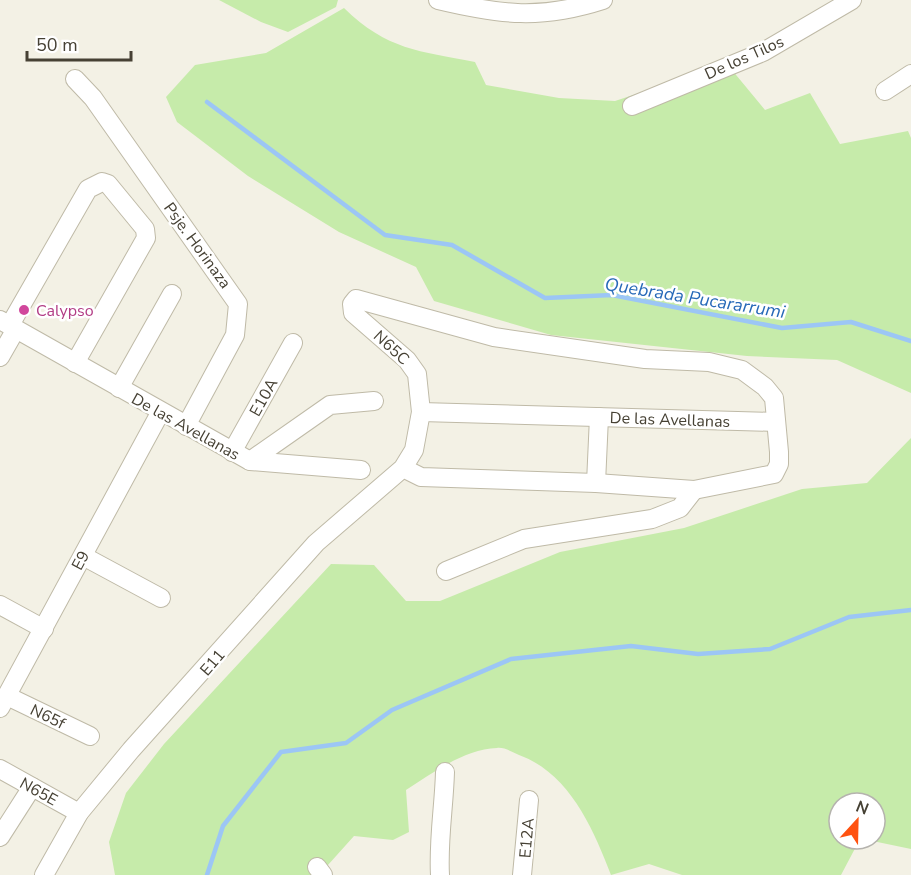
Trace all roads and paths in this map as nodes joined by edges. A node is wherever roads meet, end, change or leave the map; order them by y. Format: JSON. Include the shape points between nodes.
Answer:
{"nodes":[{"id":1,"x":438,"y":0,"type":"edge"},
{"id":2,"x":603,"y":0,"type":"edge"},
{"id":3,"x":852,"y":0,"type":"edge"},
{"id":4,"x":911,"y":74,"type":"edge"},
{"id":5,"x":75,"y":79,"type":"dead end"},
{"id":6,"x":885,"y":91,"type":"dead end"},
{"id":7,"x":632,"y":106,"type":"dead end"},
{"id":8,"x":172,"y":294,"type":"dead end"},
{"id":9,"x":8,"y":325,"type":"edge"},
{"id":10,"x":293,"y":343,"type":"dead end"},
{"id":11,"x":0,"y":357,"type":"edge"},
{"id":12,"x":75,"y":363,"type":"junction"},
{"id":13,"x":118,"y":388,"type":"junction"},
{"id":14,"x":374,"y":401,"type":"dead end"},
{"id":15,"x":160,"y":412,"type":"junction"},
{"id":16,"x":421,"y":412,"type":"junction"},
{"id":17,"x":598,"y":417,"type":"junction"},
{"id":18,"x":776,"y":422,"type":"junction"},
{"id":19,"x":186,"y":426,"type":"junction"},
{"id":20,"x":232,"y":452,"type":"junction"},
{"id":21,"x":250,"y":460,"type":"junction"},
{"id":22,"x":403,"y":468,"type":"junction"},
{"id":23,"x":361,"y":470,"type":"dead end"},
{"id":24,"x":596,"y":483,"type":"junction"},
{"id":25,"x":694,"y":490,"type":"junction"},
{"id":26,"x":83,"y":556,"type":"junction"},
{"id":27,"x":446,"y":572,"type":"dead end"},
{"id":28,"x":161,"y":598,"type":"dead end"},
{"id":29,"x":0,"y":605,"type":"edge"},
{"id":30,"x":44,"y":628,"type":"junction"},
{"id":31,"x":3,"y":702,"type":"edge"},
{"id":32,"x":90,"y":736,"type":"dead end"},
{"id":33,"x":0,"y":769,"type":"edge"},
{"id":34,"x":445,"y":772,"type":"dead end"},
{"id":35,"x":32,"y":787,"type":"junction"},
{"id":36,"x":529,"y":800,"type":"dead end"},
{"id":37,"x":79,"y":813,"type":"junction"},
{"id":38,"x":0,"y":837,"type":"edge"},
{"id":39,"x":44,"y":875,"type":"edge"},
{"id":40,"x":440,"y":875,"type":"edge"},
{"id":41,"x":522,"y":875,"type":"edge"}],
"edges":[{"from":1,"to":2,"type":"street","via":[[496,13],[536,14]]},
{"from":3,"to":7,"type":"street","name":"De los Tilos","via":[[763,52]]},
{"from":4,"to":6,"type":"street"},
{"from":5,"to":19,"type":"street","name":"Psje. Horinaza","via":[[93,98],[238,304],[236,335]]},
{"from":8,"to":13,"type":"street"},
{"from":9,"to":11,"type":"street"},
{"from":9,"to":12,"type":"street","name":"De las Avellanas"},
{"from":9,"to":12,"type":"street","via":[[88,189],[102,182],[108,184],[145,229],[146,238]]},
{"from":10,"to":20,"type":"street","name":"E10A"},
{"from":12,"to":13,"type":"street","name":"De las Avellanas"},
{"from":13,"to":15,"type":"street","name":"De las Avellanas"},
{"from":14,"to":21,"type":"street","name":"De las Avellanas","via":[[330,405]]},
{"from":15,"to":19,"type":"street","name":"De las Avellanas"},
{"from":15,"to":26,"type":"street","name":"E9"},
{"from":16,"to":17,"type":"street","name":"De las Avellanas"},
{"from":16,"to":18,"type":"street","name":"N65C","via":[[413,366],[354,313],[354,301],[360,298],[494,337],[645,359],[718,363],[741,370],[765,387],[774,398]]},
{"from":16,"to":22,"type":"street","name":"N65C","via":[[414,450]]},
{"from":17,"to":18,"type":"street","name":"De las Avellanas"},
{"from":17,"to":24,"type":"street"},
{"from":18,"to":25,"type":"street","via":[[779,458],[774,474]]},
{"from":19,"to":20,"type":"street","name":"De las Avellanas"},
{"from":20,"to":21,"type":"street","name":"De las Avellanas"},
{"from":21,"to":23,"type":"street"},
{"from":22,"to":24,"type":"street","via":[[421,477]]},
{"from":22,"to":37,"type":"street","name":"E11","via":[[316,543]]},
{"from":24,"to":25,"type":"street"},
{"from":25,"to":27,"type":"street","via":[[680,508],[652,519],[524,539]]},
{"from":26,"to":28,"type":"street"},
{"from":26,"to":30,"type":"street","name":"E9"},
{"from":29,"to":30,"type":"street"},
{"from":30,"to":31,"type":"street","name":"E9"},
{"from":31,"to":32,"type":"street","name":"N65f"},
{"from":33,"to":35,"type":"street","name":"N65E"},
{"from":34,"to":40,"type":"street"},
{"from":35,"to":37,"type":"street","name":"N65E"},
{"from":35,"to":38,"type":"street"},
{"from":36,"to":41,"type":"street","name":"E12A"},
{"from":37,"to":39,"type":"street","name":"E11"}]}
